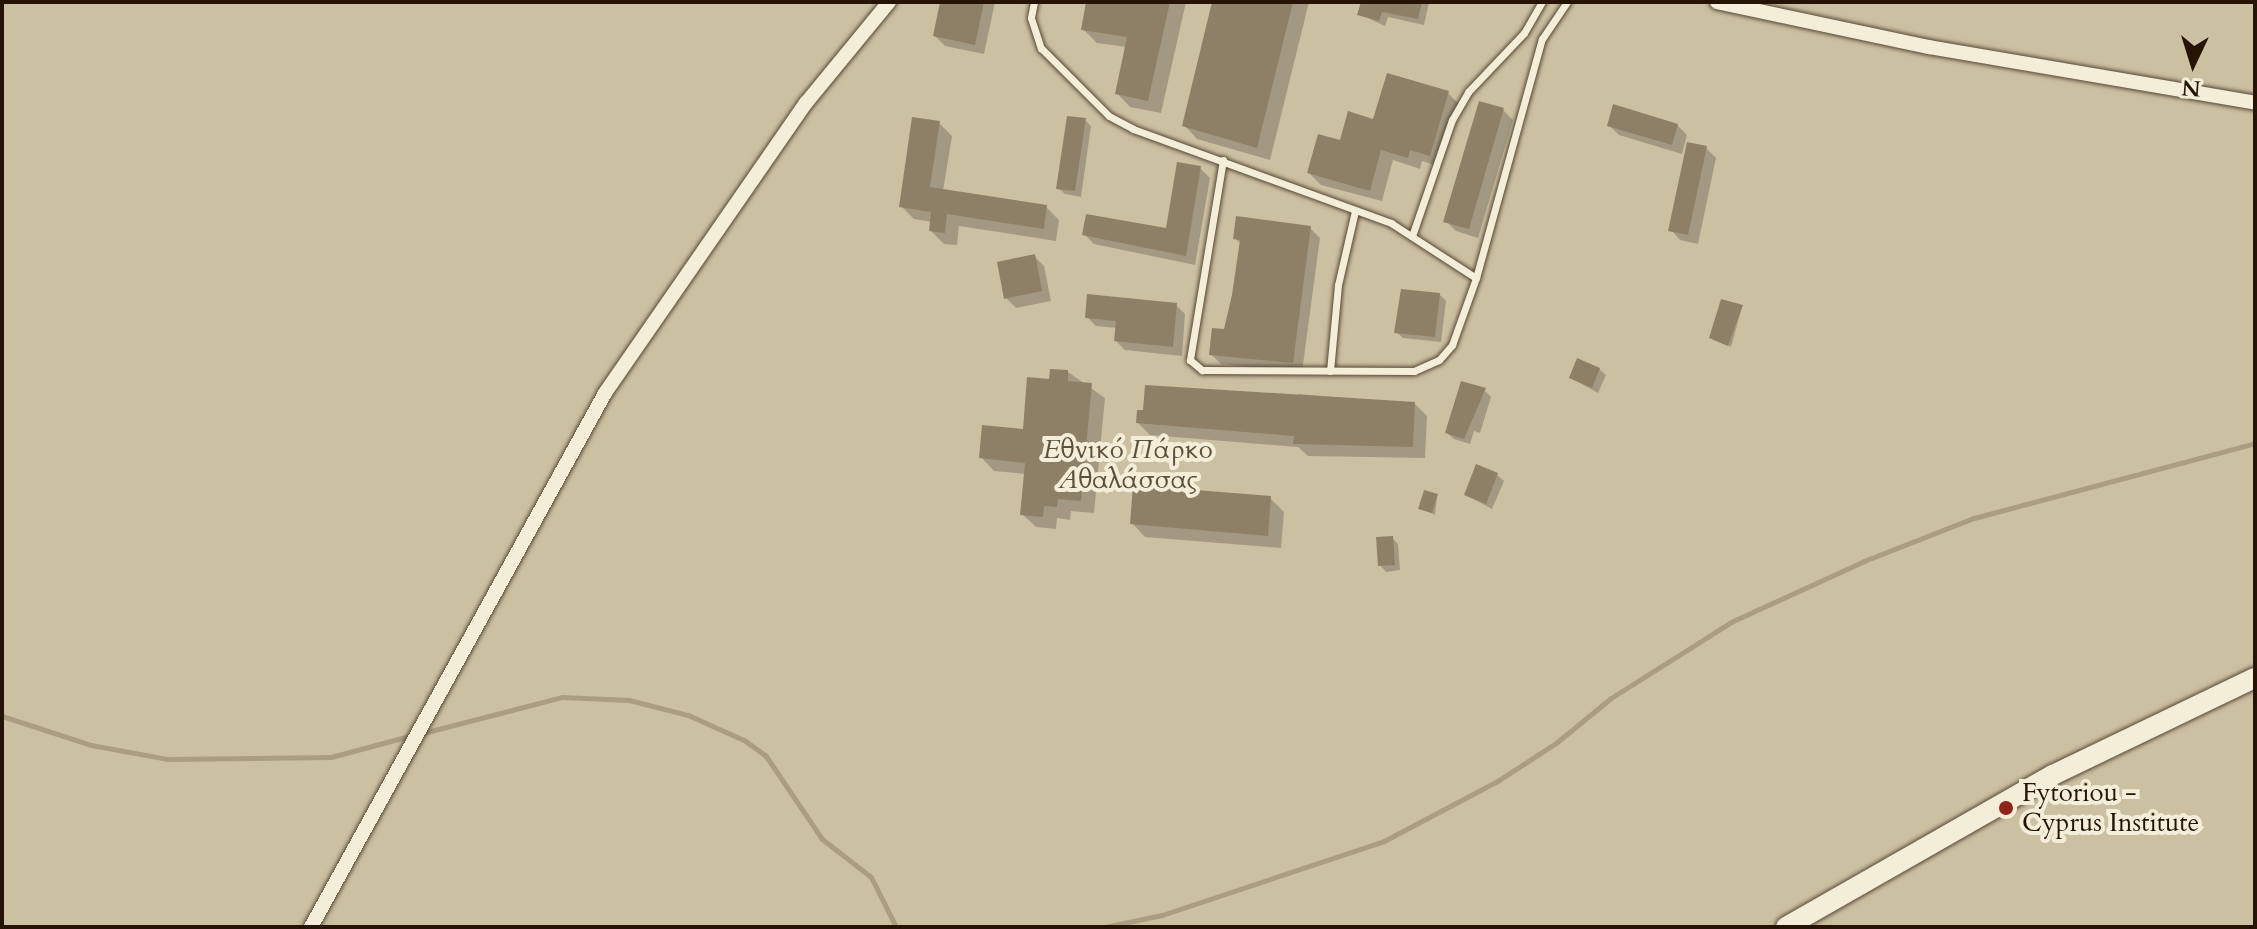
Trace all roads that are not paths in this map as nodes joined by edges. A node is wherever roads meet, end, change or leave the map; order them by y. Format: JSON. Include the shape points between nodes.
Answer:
{"nodes":[{"id":1,"x":889,"y":2,"type":"edge"},
{"id":2,"x":1034,"y":2,"type":"edge"},
{"id":3,"x":1542,"y":2,"type":"edge"},
{"id":4,"x":1567,"y":2,"type":"edge"},
{"id":5,"x":1717,"y":2,"type":"edge"},
{"id":6,"x":1524,"y":33,"type":"junction"},
{"id":7,"x":1542,"y":39,"type":"junction"},
{"id":8,"x":2255,"y":103,"type":"edge"},
{"id":9,"x":1223,"y":160,"type":"junction"},
{"id":10,"x":1355,"y":211,"type":"junction"},
{"id":11,"x":1412,"y":236,"type":"junction"},
{"id":12,"x":1476,"y":278,"type":"junction"},
{"id":13,"x":1330,"y":371,"type":"junction"},
{"id":14,"x":2255,"y":678,"type":"edge"},
{"id":15,"x":311,"y":927,"type":"edge"},
{"id":16,"x":1786,"y":927,"type":"edge"}],
"edges":[{"from":1,"to":15,"type":"street","via":[[806,103],[605,393]]},
{"from":2,"to":9,"type":"lane","via":[[1031,18],[1041,48],[1109,116]]},
{"from":3,"to":6,"type":"lane"},
{"from":4,"to":7,"type":"lane"},
{"from":5,"to":8,"type":"street","via":[[1929,47]]},
{"from":6,"to":7,"type":"lane"},
{"from":6,"to":11,"type":"lane","via":[[1468,92],[1452,120]]},
{"from":7,"to":12,"type":"lane"},
{"from":9,"to":10,"type":"lane"},
{"from":9,"to":13,"type":"lane","via":[[1190,360],[1202,370]]},
{"from":10,"to":11,"type":"lane"},
{"from":10,"to":13,"type":"lane","via":[[1338,285]]},
{"from":11,"to":12,"type":"lane"},
{"from":12,"to":13,"type":"lane","via":[[1452,345],[1439,360],[1414,371]]},
{"from":14,"to":16,"type":"main road","via":[[2053,775]]}]}
